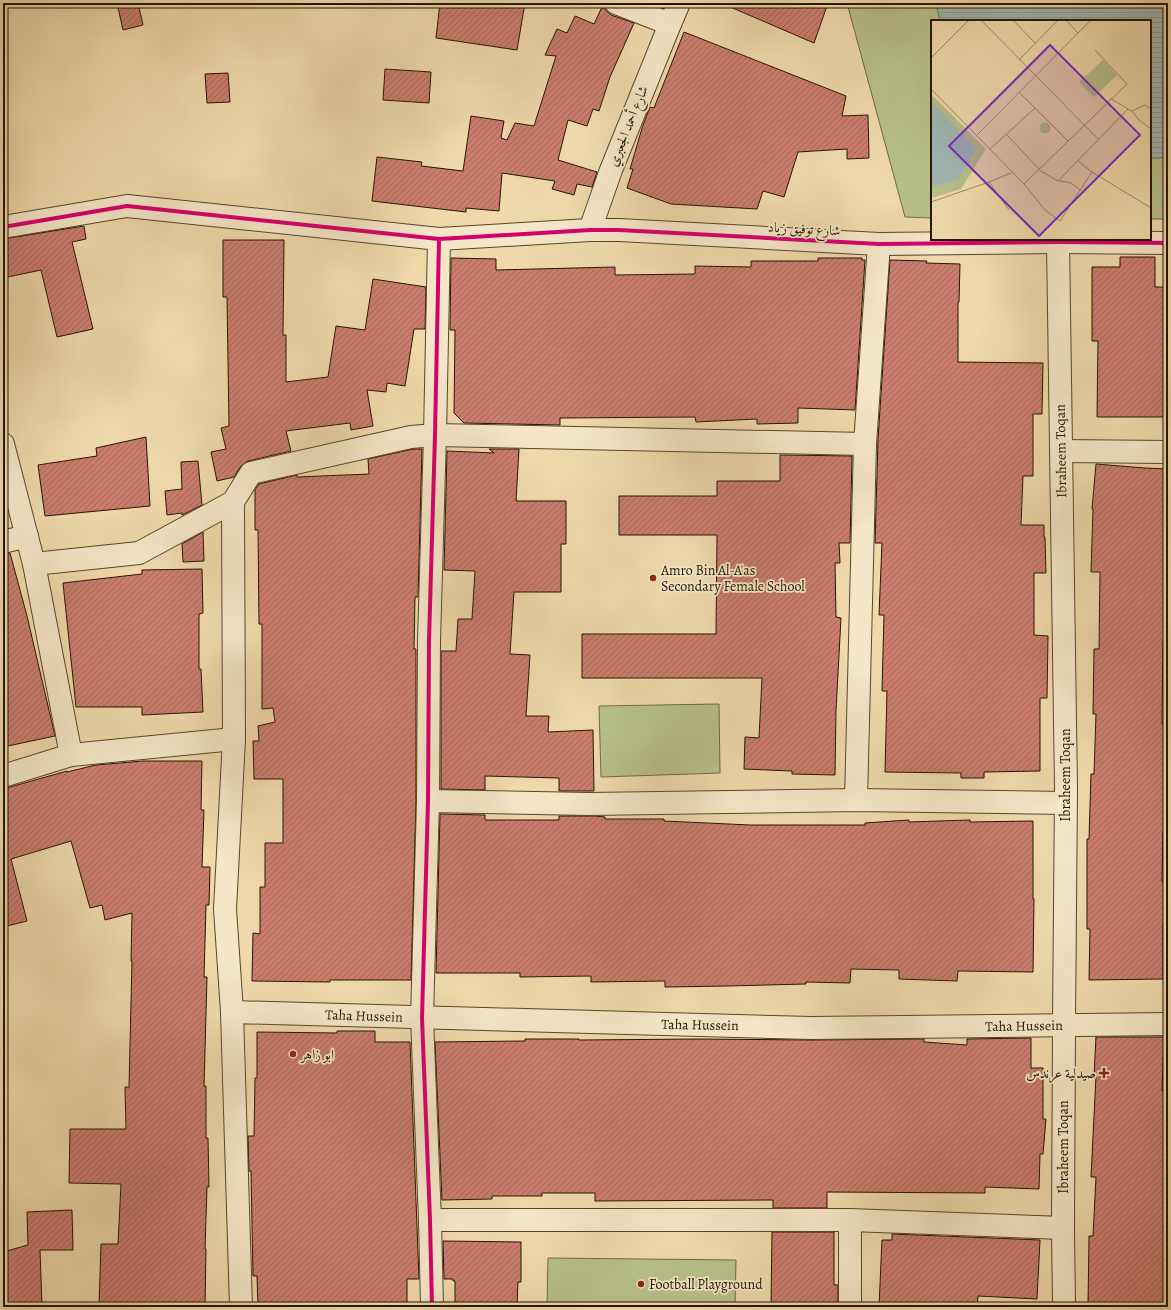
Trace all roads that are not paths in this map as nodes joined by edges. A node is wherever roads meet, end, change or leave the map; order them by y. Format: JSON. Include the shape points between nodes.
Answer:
{"nodes":[{"id":1,"x":616,"y":3,"type":"edge"},
{"id":2,"x":679,"y":3,"type":"edge"},
{"id":3,"x":670,"y":24,"type":"junction"},
{"id":4,"x":3,"y":227,"type":"edge"},
{"id":5,"x":590,"y":230,"type":"junction"},
{"id":6,"x":439,"y":239,"type":"junction"},
{"id":7,"x":1058,"y":242,"type":"junction"},
{"id":8,"x":1168,"y":243,"type":"edge"},
{"id":9,"x":879,"y":244,"type":"junction"},
{"id":10,"x":435,"y":435,"type":"junction"},
{"id":11,"x":3,"y":444,"type":"edge"},
{"id":12,"x":865,"y":444,"type":"junction"},
{"id":13,"x":1061,"y":451,"type":"junction"},
{"id":14,"x":1168,"y":452,"type":"edge"},
{"id":15,"x":233,"y":502,"type":"junction"},
{"id":16,"x":27,"y":536,"type":"junction"},
{"id":17,"x":3,"y":542,"type":"edge"},
{"id":18,"x":34,"y":564,"type":"junction"},
{"id":19,"x":234,"y":739,"type":"junction"},
{"id":20,"x":71,"y":755,"type":"junction"},
{"id":21,"x":3,"y":776,"type":"edge"},
{"id":22,"x":856,"y":800,"type":"junction"},
{"id":23,"x":428,"y":801,"type":"junction"},
{"id":24,"x":1065,"y":803,"type":"junction"},
{"id":25,"x":232,"y":1012,"type":"junction"},
{"id":26,"x":422,"y":1018,"type":"junction"},
{"id":27,"x":1168,"y":1024,"type":"edge"},
{"id":28,"x":1064,"y":1025,"type":"junction"},
{"id":29,"x":430,"y":1220,"type":"junction"},
{"id":30,"x":850,"y":1220,"type":"junction"},
{"id":31,"x":1063,"y":1228,"type":"junction"},
{"id":32,"x":241,"y":1307,"type":"edge"},
{"id":33,"x":432,"y":1307,"type":"edge"},
{"id":34,"x":850,"y":1307,"type":"edge"},
{"id":35,"x":1064,"y":1307,"type":"edge"}],
"edges":[{"from":1,"to":3,"type":"street"},
{"from":2,"to":3,"type":"street","name":"شارع أحمد الجعبري"},
{"from":3,"to":5,"type":"street","name":"شارع أحمد الجعبري","via":[[611,170]]},
{"from":4,"to":6,"type":"street","name":"شارع توفيق زياد","via":[[127,206]]},
{"from":5,"to":6,"type":"street","name":"شارع توفيق زياد"},
{"from":5,"to":9,"type":"street","name":"شارع توفيق زياد"},
{"from":6,"to":10,"type":"street"},
{"from":7,"to":8,"type":"street","name":"شارع توفيق زياد"},
{"from":7,"to":9,"type":"street","name":"شارع توفيق زياد"},
{"from":7,"to":13,"type":"street","name":"Ibraheem Toqan"},
{"from":9,"to":12,"type":"street"},
{"from":10,"to":12,"type":"street"},
{"from":10,"to":15,"type":"street","via":[[411,436],[251,473]]},
{"from":10,"to":23,"type":"street","via":[[429,641]]},
{"from":11,"to":16,"type":"street"},
{"from":12,"to":22,"type":"street"},
{"from":13,"to":14,"type":"street"},
{"from":13,"to":24,"type":"street","name":"Ibraheem Toqan"},
{"from":15,"to":18,"type":"street","via":[[139,553]]},
{"from":15,"to":19,"type":"street"},
{"from":16,"to":17,"type":"street"},
{"from":16,"to":18,"type":"street"},
{"from":18,"to":20,"type":"street"},
{"from":19,"to":20,"type":"street"},
{"from":19,"to":25,"type":"street","via":[[225,909]]},
{"from":20,"to":21,"type":"street"},
{"from":22,"to":23,"type":"street","via":[[589,804]]},
{"from":22,"to":24,"type":"street"},
{"from":23,"to":26,"type":"street"},
{"from":24,"to":28,"type":"street","name":"Ibraheem Toqan"},
{"from":25,"to":26,"type":"street","name":"Taha Hussein"},
{"from":25,"to":32,"type":"street"},
{"from":26,"to":28,"type":"street","name":"Taha Hussein","via":[[811,1028]]},
{"from":26,"to":29,"type":"street"},
{"from":27,"to":28,"type":"street","name":"Taha Hussein"},
{"from":28,"to":31,"type":"street","name":"Ibraheem Toqan"},
{"from":29,"to":30,"type":"street"},
{"from":29,"to":33,"type":"street"},
{"from":30,"to":31,"type":"street"},
{"from":30,"to":34,"type":"street"},
{"from":31,"to":35,"type":"street","name":"Ibraheem Toqan"}]}
